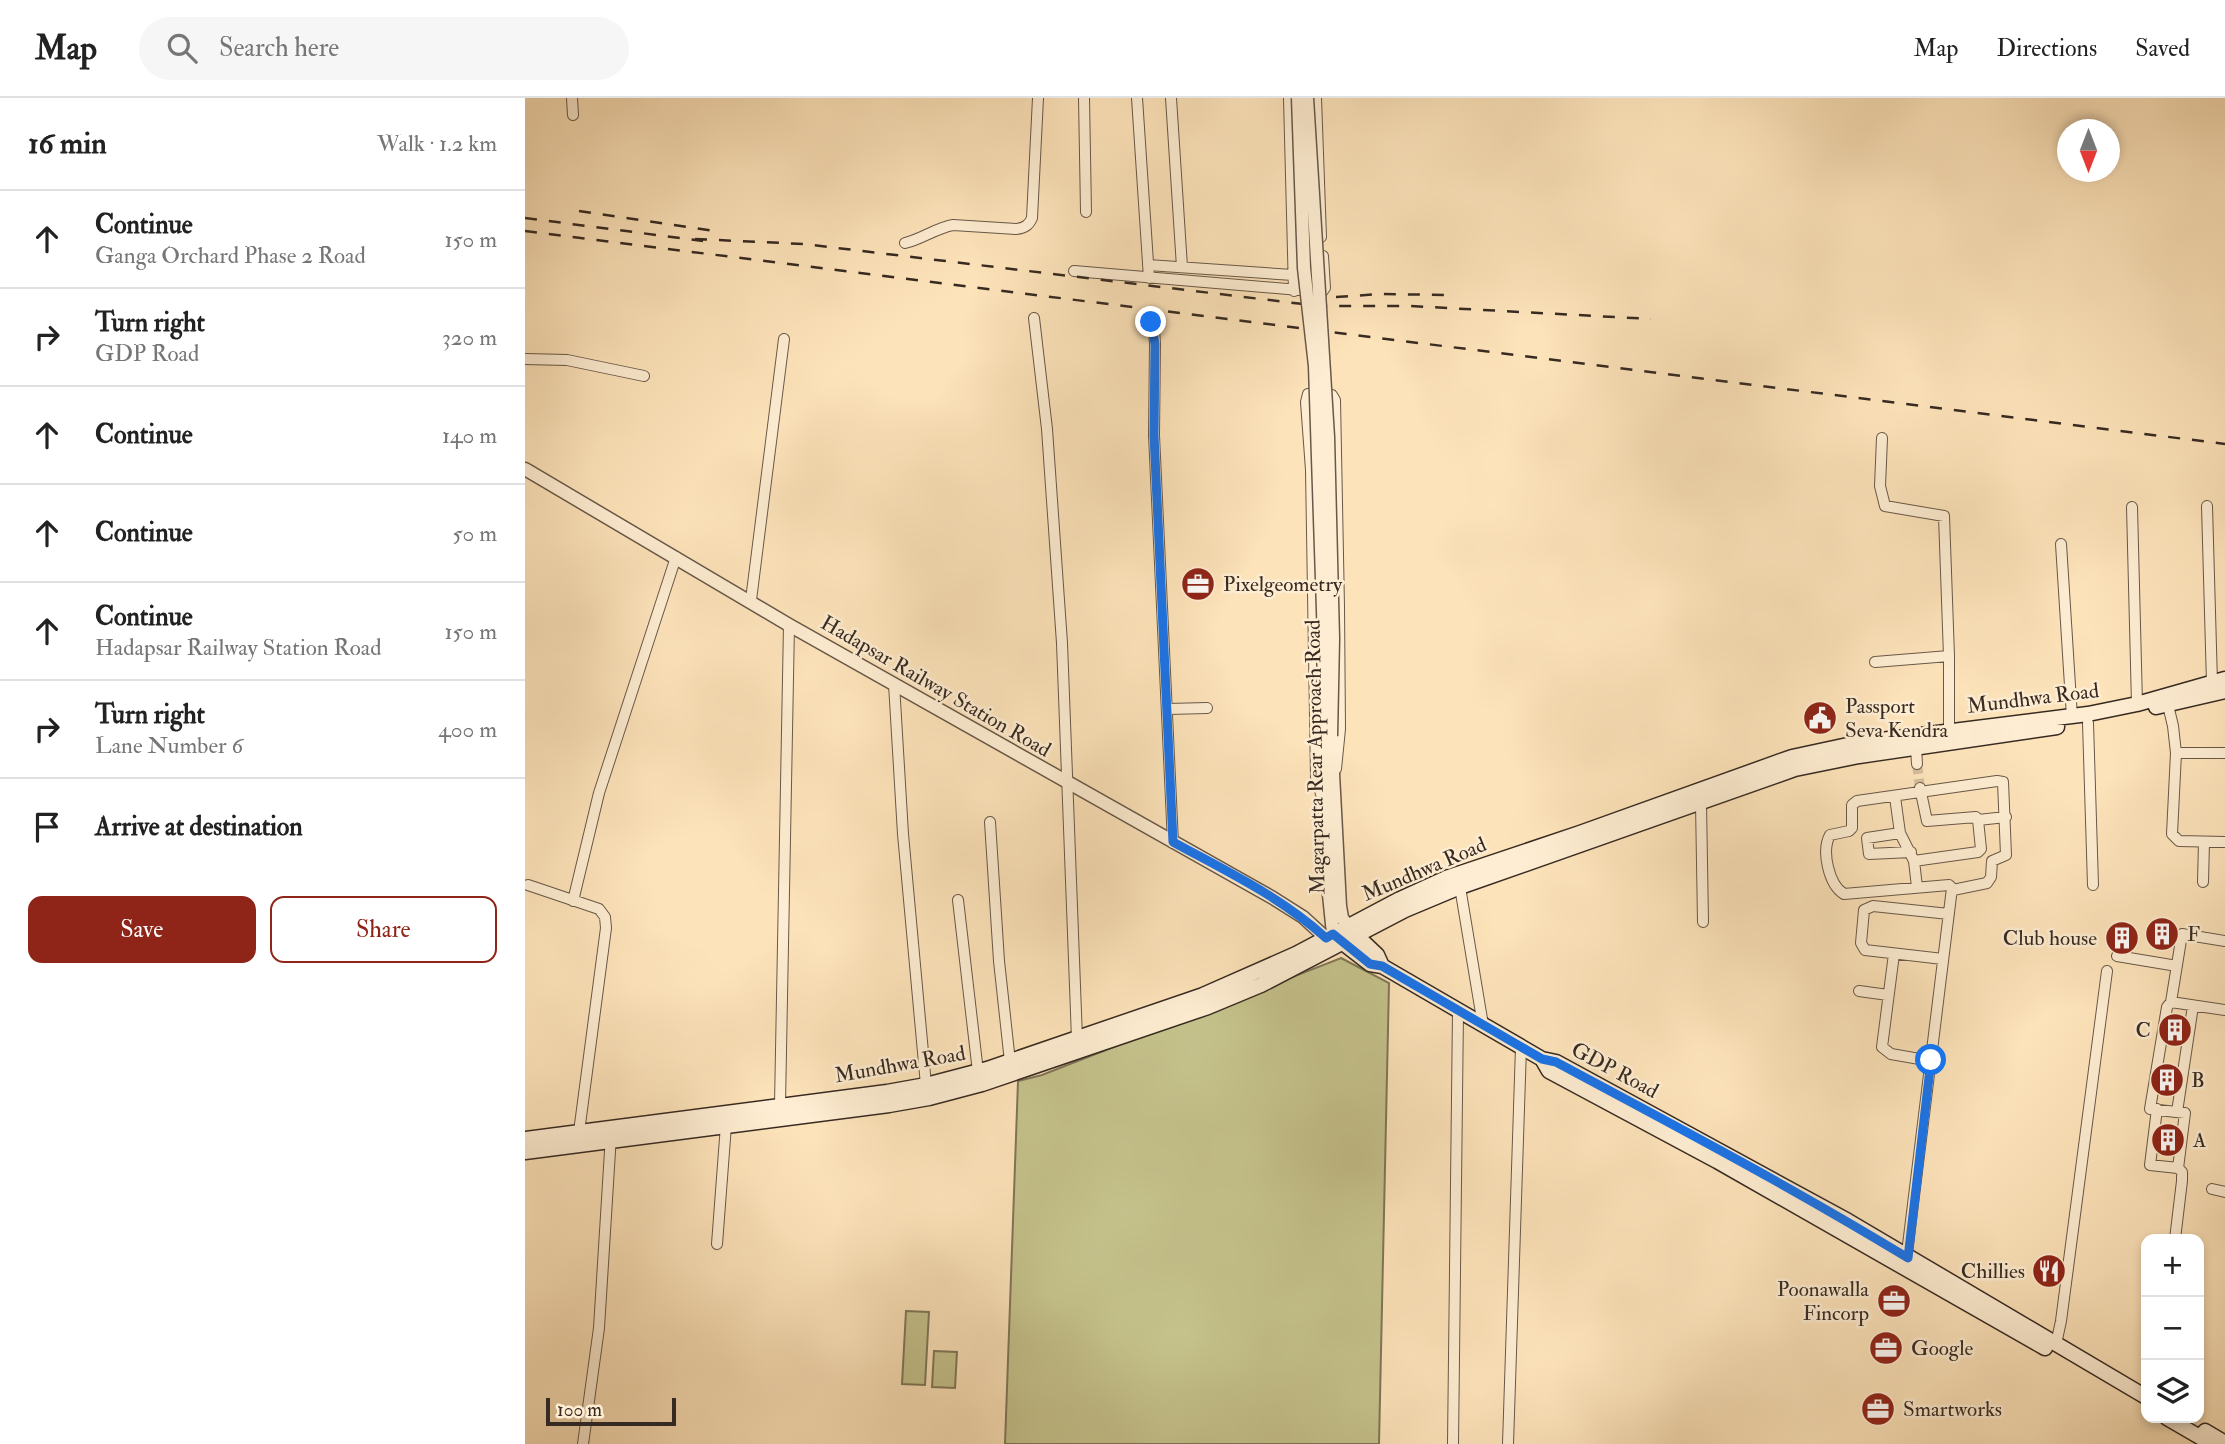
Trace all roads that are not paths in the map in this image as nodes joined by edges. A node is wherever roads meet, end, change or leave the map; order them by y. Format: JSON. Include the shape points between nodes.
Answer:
{"nodes":[{"id":1,"x":572,"y":98,"type":"edge"},
{"id":2,"x":1038,"y":98,"type":"edge"},
{"id":3,"x":1084,"y":98,"type":"edge"},
{"id":4,"x":1137,"y":98,"type":"edge"},
{"id":5,"x":1171,"y":98,"type":"edge"},
{"id":6,"x":1289,"y":98,"type":"edge"},
{"id":7,"x":1298,"y":98,"type":"edge"},
{"id":8,"x":1307,"y":98,"type":"edge"},
{"id":9,"x":1316,"y":98,"type":"edge"},
{"id":10,"x":573,"y":115,"type":"dead end"},
{"id":11,"x":1086,"y":212,"type":"dead end"},
{"id":12,"x":905,"y":243,"type":"dead end"},
{"id":13,"x":1148,"y":265,"type":"junction"},
{"id":14,"x":1182,"y":267,"type":"junction"},
{"id":15,"x":1074,"y":271,"type":"dead end"},
{"id":16,"x":1293,"y":275,"type":"junction"},
{"id":17,"x":1149,"y":278,"type":"junction"},
{"id":18,"x":1294,"y":291,"type":"junction"},
{"id":19,"x":1034,"y":318,"type":"dead end"},
{"id":20,"x":1146,"y":318,"type":"dead end"},
{"id":21,"x":784,"y":339,"type":"dead end"},
{"id":22,"x":525,"y":359,"type":"edge"},
{"id":23,"x":644,"y":376,"type":"dead end"},
{"id":24,"x":1882,"y":438,"type":"dead end"},
{"id":25,"x":525,"y":469,"type":"edge"},
{"id":26,"x":2207,"y":506,"type":"dead end"},
{"id":27,"x":2133,"y":508,"type":"dead end"},
{"id":28,"x":2061,"y":544,"type":"dead end"},
{"id":29,"x":676,"y":557,"type":"junction"},
{"id":30,"x":751,"y":600,"type":"junction"},
{"id":31,"x":789,"y":625,"type":"junction"},
{"id":32,"x":1949,"y":656,"type":"junction"},
{"id":33,"x":1875,"y":662,"type":"dead end"},
{"id":34,"x":2218,"y":681,"type":"edge"},
{"id":35,"x":894,"y":684,"type":"junction"},
{"id":36,"x":2225,"y":691,"type":"edge"},
{"id":37,"x":2137,"y":704,"type":"junction"},
{"id":38,"x":2168,"y":705,"type":"junction"},
{"id":39,"x":1207,"y":708,"type":"dead end"},
{"id":40,"x":1168,"y":709,"type":"junction"},
{"id":41,"x":2072,"y":716,"type":"junction"},
{"id":42,"x":2088,"y":723,"type":"junction"},
{"id":43,"x":1949,"y":736,"type":"junction"},
{"id":44,"x":1327,"y":737,"type":"junction"},
{"id":45,"x":1916,"y":747,"type":"junction"},
{"id":46,"x":2176,"y":753,"type":"junction"},
{"id":47,"x":2225,"y":753,"type":"edge"},
{"id":48,"x":1794,"y":763,"type":"junction"},
{"id":49,"x":1917,"y":764,"type":"tunnel mouth"},
{"id":50,"x":1334,"y":778,"type":"junction"},
{"id":51,"x":1068,"y":784,"type":"junction"},
{"id":52,"x":1920,"y":790,"type":"junction"},
{"id":53,"x":1895,"y":797,"type":"junction"},
{"id":54,"x":1701,"y":803,"type":"junction"},
{"id":55,"x":1325,"y":804,"type":"junction"},
{"id":56,"x":2006,"y":817,"type":"junction"},
{"id":57,"x":1978,"y":820,"type":"junction"},
{"id":58,"x":990,"y":822,"type":"dead end"},
{"id":59,"x":1900,"y":833,"type":"junction"},
{"id":60,"x":1173,"y":842,"type":"junction"},
{"id":61,"x":2204,"y":842,"type":"junction"},
{"id":62,"x":2225,"y":842,"type":"edge"},
{"id":63,"x":1534,"y":854,"type":"junction"},
{"id":64,"x":1912,"y":856,"type":"junction"},
{"id":65,"x":2203,"y":882,"type":"dead end"},
{"id":66,"x":528,"y":885,"type":"dead end"},
{"id":67,"x":2093,"y":886,"type":"dead end"},
{"id":68,"x":1460,"y":887,"type":"junction"},
{"id":69,"x":1917,"y":887,"type":"junction"},
{"id":70,"x":1953,"y":890,"type":"junction"},
{"id":71,"x":573,"y":901,"type":"junction"},
{"id":72,"x":958,"y":901,"type":"dead end"},
{"id":73,"x":1949,"y":914,"type":"junction"},
{"id":74,"x":1703,"y":922,"type":"dead end"},
{"id":75,"x":1353,"y":931,"type":"junction"},
{"id":76,"x":1334,"y":939,"type":"junction"},
{"id":77,"x":2225,"y":941,"type":"edge"},
{"id":78,"x":1894,"y":954,"type":"junction"},
{"id":79,"x":2117,"y":956,"type":"dead end"},
{"id":80,"x":1943,"y":959,"type":"junction"},
{"id":81,"x":1382,"y":966,"type":"junction"},
{"id":82,"x":2177,"y":966,"type":"junction"},
{"id":83,"x":2107,"y":971,"type":"dead end"},
{"id":84,"x":1859,"y":991,"type":"dead end"},
{"id":85,"x":1888,"y":995,"type":"junction"},
{"id":86,"x":2171,"y":1002,"type":"junction"},
{"id":87,"x":2193,"y":1006,"type":"junction"},
{"id":88,"x":2225,"y":1010,"type":"edge"},
{"id":89,"x":1458,"y":1011,"type":"junction"},
{"id":90,"x":1483,"y":1025,"type":"junction"},
{"id":91,"x":1077,"y":1039,"type":"junction"},
{"id":92,"x":1521,"y":1047,"type":"junction"},
{"id":93,"x":1931,"y":1060,"type":"junction"},
{"id":94,"x":1010,"y":1062,"type":"junction"},
{"id":95,"x":985,"y":1074,"type":"junction"},
{"id":96,"x":926,"y":1085,"type":"junction"},
{"id":97,"x":781,"y":1104,"type":"junction"},
{"id":98,"x":2157,"y":1109,"type":"junction"},
{"id":99,"x":2177,"y":1112,"type":"junction"},
{"id":100,"x":726,"y":1125,"type":"junction"},
{"id":101,"x":579,"y":1132,"type":"junction"},
{"id":102,"x":611,"y":1134,"type":"junction"},
{"id":103,"x":525,"y":1139,"type":"edge"},
{"id":104,"x":525,"y":1152,"type":"edge"},
{"id":105,"x":2178,"y":1168,"type":"junction"},
{"id":106,"x":2212,"y":1189,"type":"dead end"},
{"id":107,"x":2225,"y":1192,"type":"edge"},
{"id":108,"x":2176,"y":1234,"type":"edge"},
{"id":109,"x":717,"y":1244,"type":"dead end"},
{"id":110,"x":1906,"y":1263,"type":"junction"},
{"id":111,"x":2056,"y":1344,"type":"junction"},
{"id":112,"x":2141,"y":1394,"type":"edge"},
{"id":113,"x":2141,"y":1403,"type":"edge"},
{"id":114,"x":2179,"y":1423,"type":"edge"},
{"id":115,"x":2191,"y":1423,"type":"edge"},
{"id":116,"x":2222,"y":1441,"type":"edge"},
{"id":117,"x":583,"y":1444,"type":"edge"},
{"id":118,"x":1453,"y":1444,"type":"edge"},
{"id":119,"x":1508,"y":1444,"type":"edge"}],
"edges":[{"from":1,"to":10,"type":"street"},
{"from":2,"to":12,"type":"street","via":[[1033,218],[1029,224],[1016,229],[944,226]]},
{"from":3,"to":11,"type":"street"},
{"from":4,"to":13,"type":"street"},
{"from":5,"to":14,"type":"street"},
{"from":6,"to":16,"type":"street"},
{"from":7,"to":44,"type":"street","name":"Magarpatta Rear Approach Road","bridge":true,"via":[[1304,268],[1316,378]]},
{"from":8,"to":44,"type":"street","name":"Magarpatta Rear Approach Road","bridge":true,"via":[[1328,437],[1333,639]]},
{"from":9,"to":18,"type":"street","via":[[1325,288],[1322,292]]},
{"from":13,"to":14,"type":"street"},
{"from":13,"to":17,"type":"street"},
{"from":14,"to":16,"type":"street"},
{"from":15,"to":17,"type":"street"},
{"from":16,"to":18,"type":"street"},
{"from":17,"to":18,"type":"street"},
{"from":19,"to":51,"type":"street","via":[[1047,429]]},
{"from":20,"to":40,"type":"street","via":[[1154,329],[1155,344],[1154,435]]},
{"from":21,"to":30,"type":"street"},
{"from":22,"to":23,"type":"street","via":[[567,360]]},
{"from":24,"to":32,"type":"street","via":[[1880,486],[1885,506],[1944,516]]},
{"from":25,"to":29,"type":"street","name":"Hadapsar Railway Station Road"},
{"from":26,"to":34,"type":"street"},
{"from":27,"to":37,"type":"street"},
{"from":28,"to":41,"type":"street"},
{"from":29,"to":30,"type":"street","name":"Hadapsar Railway Station Road"},
{"from":29,"to":71,"type":"street","via":[[599,793]]},
{"from":30,"to":31,"type":"street","name":"Hadapsar Railway Station Road"},
{"from":31,"to":35,"type":"street","name":"Hadapsar Railway Station Road"},
{"from":31,"to":97,"type":"street"},
{"from":32,"to":33,"type":"street"},
{"from":32,"to":43,"type":"street"},
{"from":34,"to":37,"type":"main road","name":"Mundhwa Road"},
{"from":35,"to":51,"type":"street","name":"Hadapsar Railway Station Road"},
{"from":35,"to":96,"type":"street"},
{"from":36,"to":38,"type":"main road","name":"Mundhwa Road"},
{"from":37,"to":41,"type":"main road","name":"Mundhwa Road"},
{"from":38,"to":42,"type":"main road","name":"Mundhwa Road"},
{"from":38,"to":46,"type":"street"},
{"from":39,"to":40,"type":"street"},
{"from":40,"to":60,"type":"street"},
{"from":41,"to":43,"type":"main road","name":"Mundhwa Road"},
{"from":42,"to":43,"type":"main road","name":"Mundhwa Road"},
{"from":42,"to":67,"type":"street"},
{"from":43,"to":45,"type":"main road","name":"Mundhwa Road"},
{"from":43,"to":48,"type":"main road","name":"Mundhwa Road","via":[[1857,743]]},
{"from":44,"to":50,"type":"street","name":"Magarpatta Rear Approach Road"},
{"from":44,"to":55,"type":"street","name":"Magarpatta Rear Approach Road"},
{"from":45,"to":48,"type":"main road","name":"Mundhwa Road"},
{"from":45,"to":49,"type":"street"},
{"from":46,"to":47,"type":"street"},
{"from":46,"to":61,"type":"street","via":[[2172,834],[2179,841]]},
{"from":48,"to":54,"type":"main road","name":"Mundhwa Road"},
{"from":48,"to":63,"type":"main road","name":"Mundhwa Road","via":[[1580,833]]},
{"from":50,"to":55,"type":"street","via":[[1339,755],[1335,400],[1332,395],[1308,394],[1316,777]]},
{"from":50,"to":75,"type":"street","name":"Magarpatta Rear Approach Road","via":[[1340,906],[1342,918]]},
{"from":51,"to":60,"type":"street","name":"Hadapsar Railway Station Road"},
{"from":51,"to":91,"type":"street"},
{"from":52,"to":53,"type":"street"},
{"from":52,"to":56,"type":"street","via":[[2003,782]]},
{"from":52,"to":57,"type":"street","via":[[1927,821],[1972,816]]},
{"from":53,"to":59,"type":"street"},
{"from":53,"to":69,"type":"street","via":[[1852,805],[1852,828],[1830,835],[1827,841],[1830,879],[1837,890],[1850,895]]},
{"from":54,"to":63,"type":"main road","name":"Mundhwa Road"},
{"from":54,"to":74,"type":"street"},
{"from":55,"to":76,"type":"street","name":"Magarpatta Rear Approach Road"},
{"from":56,"to":57,"type":"street"},
{"from":56,"to":70,"type":"street","via":[[2006,855],[1992,861],[1987,883]]},
{"from":57,"to":64,"type":"street","via":[[1978,852]]},
{"from":58,"to":94,"type":"street"},
{"from":59,"to":64,"type":"street"},
{"from":59,"to":64,"type":"street","via":[[1867,838],[1869,854]]},
{"from":60,"to":76,"type":"street","name":"Hadapsar Railway Station Road","via":[[1273,898]]},
{"from":61,"to":62,"type":"street"},
{"from":61,"to":65,"type":"street"},
{"from":63,"to":68,"type":"main road","name":"Mundhwa Road"},
{"from":63,"to":75,"type":"main road","name":"Mundhwa Road","via":[[1446,878],[1399,899]]},
{"from":64,"to":69,"type":"street"},
{"from":66,"to":71,"type":"street"},
{"from":68,"to":75,"type":"main road","name":"Mundhwa Road"},
{"from":68,"to":90,"type":"street"},
{"from":69,"to":70,"type":"street","via":[[1949,885]]},
{"from":70,"to":73,"type":"street"},
{"from":71,"to":101,"type":"street","via":[[599,909],[607,928]]},
{"from":72,"to":95,"type":"street"},
{"from":73,"to":78,"type":"street","via":[[1868,907],[1861,947]]},
{"from":73,"to":80,"type":"street"},
{"from":75,"to":76,"type":"main road","name":"Mundhwa Road"},
{"from":75,"to":81,"type":"main road","name":"Magarpatta Rear Approach Road"},
{"from":76,"to":81,"type":"main road","via":[[1370,964]]},
{"from":76,"to":91,"type":"main road","name":"Mundhwa Road","via":[[1214,991]]},
{"from":76,"to":95,"type":"main road","name":"Mundhwa Road","via":[[1261,985],[1208,1007]]},
{"from":77,"to":82,"type":"street","via":[[2182,934]]},
{"from":78,"to":80,"type":"street"},
{"from":78,"to":85,"type":"street"},
{"from":79,"to":82,"type":"street"},
{"from":80,"to":93,"type":"street"},
{"from":81,"to":89,"type":"main road","name":"GDP Road"},
{"from":82,"to":86,"type":"street"},
{"from":83,"to":111,"type":"street"},
{"from":84,"to":85,"type":"street"},
{"from":85,"to":93,"type":"street","via":[[1881,1042],[1884,1051]]},
{"from":86,"to":87,"type":"street"},
{"from":86,"to":98,"type":"street","via":[[2150,1109]]},
{"from":87,"to":88,"type":"street"},
{"from":87,"to":99,"type":"street"},
{"from":89,"to":90,"type":"main road","name":"GDP Road"},
{"from":89,"to":118,"type":"street"},
{"from":90,"to":92,"type":"main road","name":"GDP Road"},
{"from":91,"to":94,"type":"main road","name":"Mundhwa Road"},
{"from":92,"to":110,"type":"main road","name":"GDP Road","via":[[1542,1059],[1549,1071]]},
{"from":92,"to":119,"type":"street"},
{"from":93,"to":110,"type":"street"},
{"from":94,"to":95,"type":"main road","name":"Mundhwa Road"},
{"from":95,"to":96,"type":"main road","name":"Mundhwa Road"},
{"from":95,"to":100,"type":"main road","name":"Mundhwa Road","via":[[929,1098]]},
{"from":96,"to":97,"type":"main road","name":"Mundhwa Road"},
{"from":97,"to":102,"type":"main road","name":"Mundhwa Road"},
{"from":98,"to":99,"type":"street"},
{"from":98,"to":105,"type":"street","via":[[2150,1165]]},
{"from":99,"to":105,"type":"street","via":[[2185,1113]]},
{"from":100,"to":102,"type":"main road","name":"Mundhwa Road"},
{"from":100,"to":109,"type":"street"},
{"from":101,"to":102,"type":"main road","name":"Mundhwa Road"},
{"from":101,"to":103,"type":"main road","name":"Mundhwa Road"},
{"from":102,"to":104,"type":"main road","name":"Mundhwa Road"},
{"from":102,"to":117,"type":"street","via":[[599,1328]]},
{"from":105,"to":108,"type":"street","via":[[2182,1172]]},
{"from":106,"to":107,"type":"street"},
{"from":110,"to":111,"type":"main road","via":[[2009,1314]]},
{"from":110,"to":113,"type":"main road","name":"GDP Road"},
{"from":111,"to":112,"type":"main road"},
{"from":114,"to":116,"type":"main road"},
{"from":115,"to":116,"type":"main road"}]}
